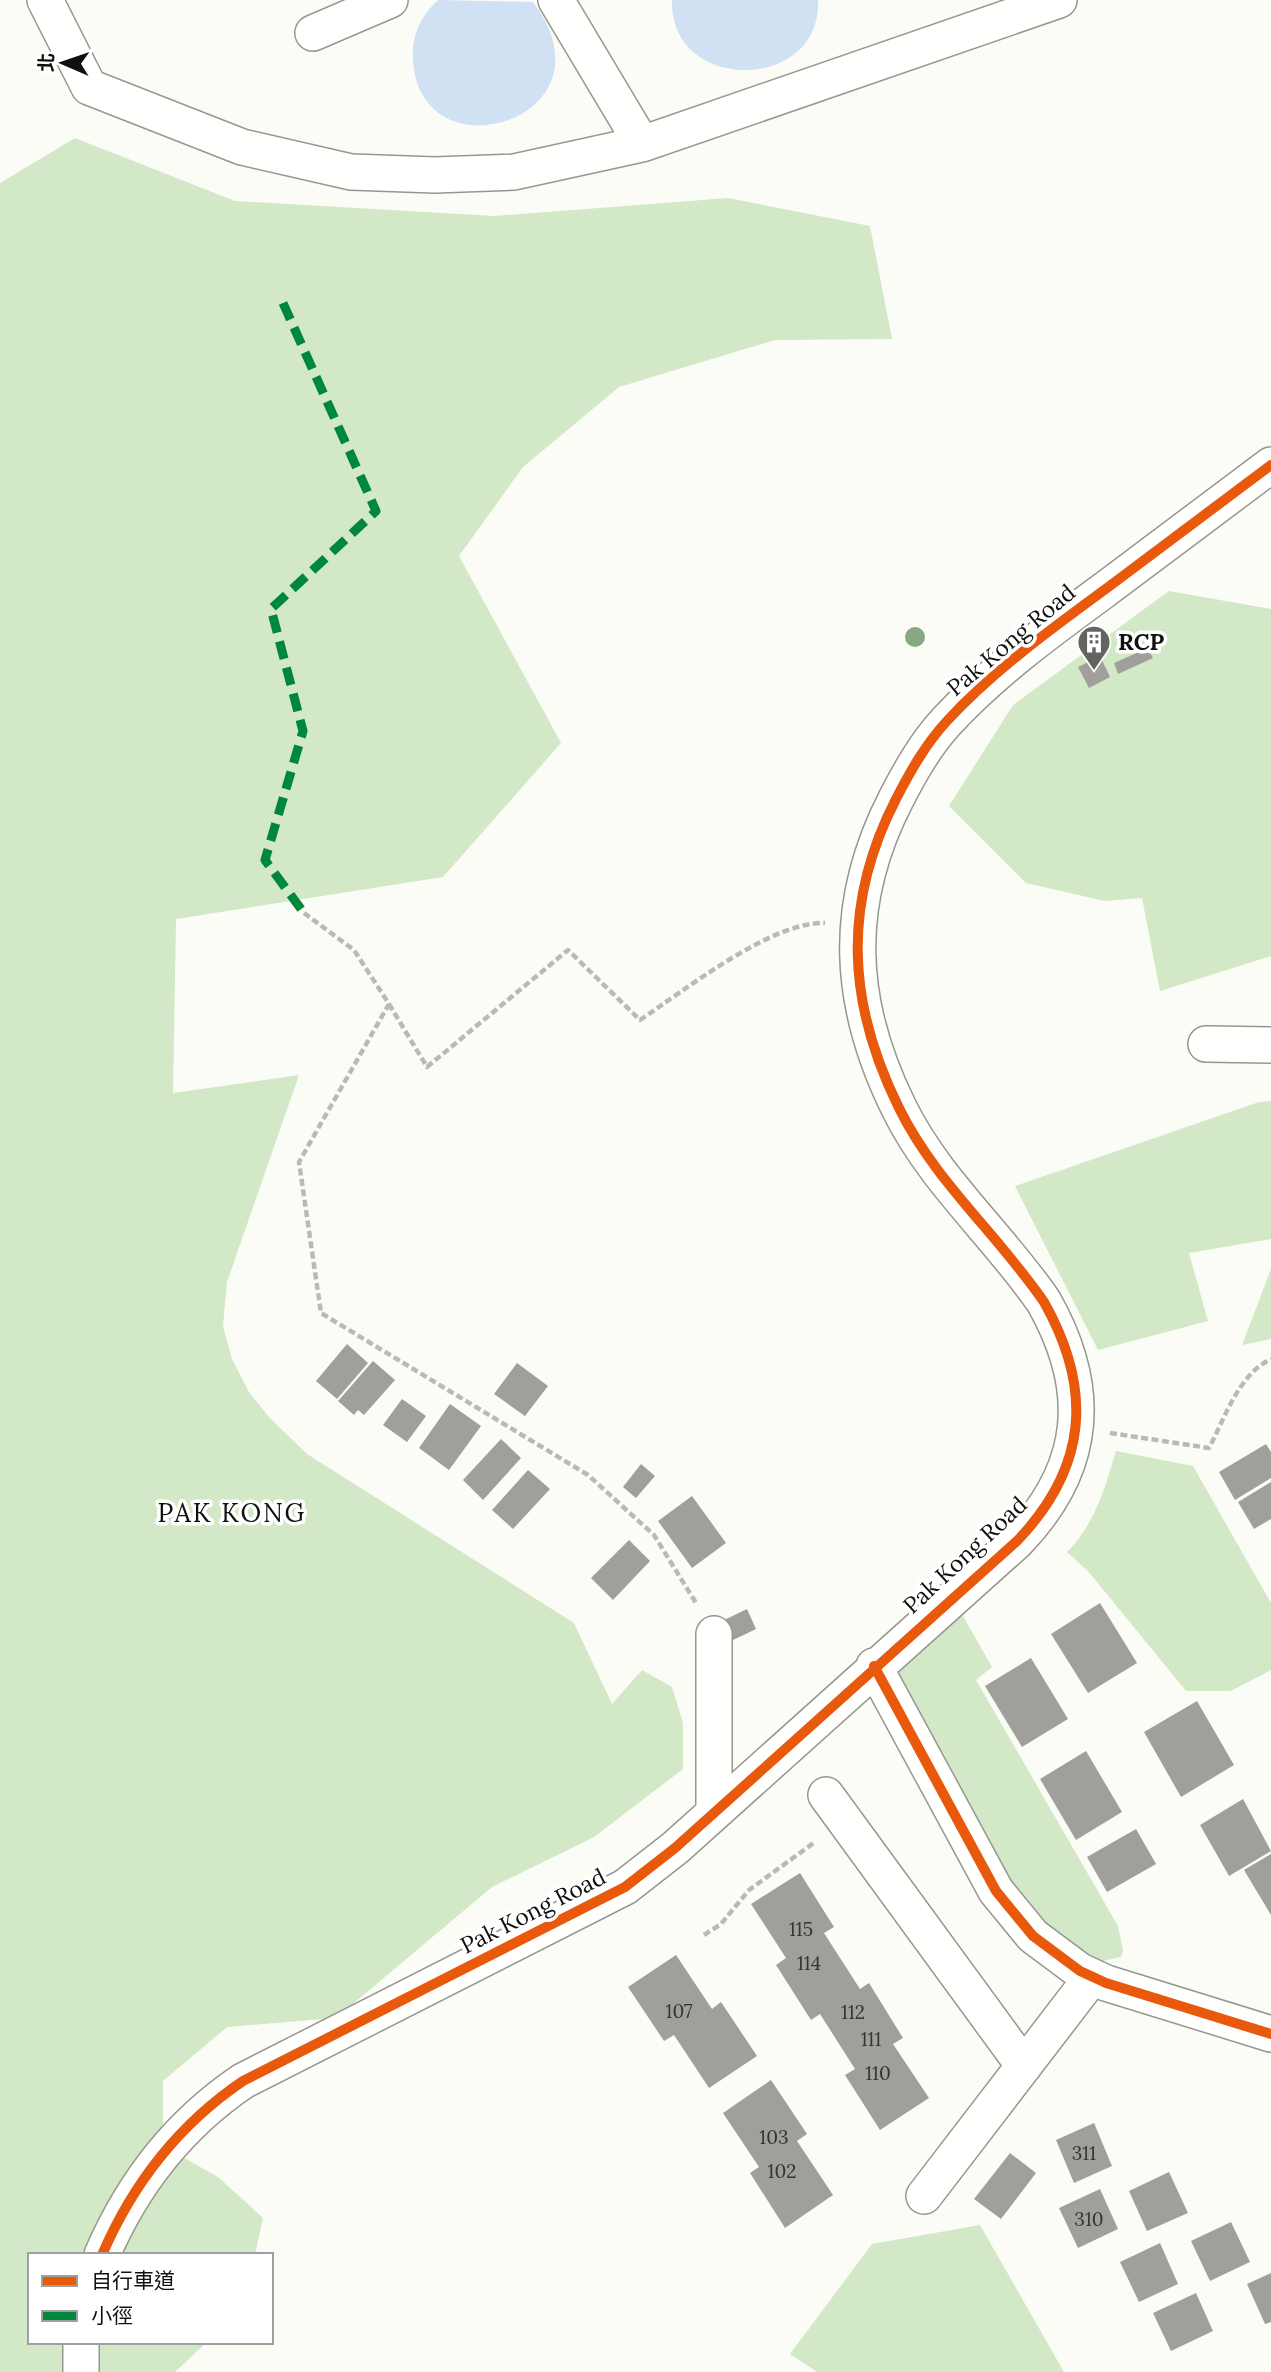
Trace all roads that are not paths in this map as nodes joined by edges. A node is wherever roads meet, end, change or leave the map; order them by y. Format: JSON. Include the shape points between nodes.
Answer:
{"nodes":[{"id":1,"x":45,"y":0,"type":"edge"},
{"id":2,"x":390,"y":0,"type":"edge"},
{"id":3,"x":556,"y":0,"type":"edge"},
{"id":4,"x":1059,"y":0,"type":"edge"},
{"id":5,"x":328,"y":18,"type":"edge"},
{"id":6,"x":642,"y":144,"type":"junction"},
{"id":7,"x":1271,"y":465,"type":"edge"},
{"id":8,"x":1206,"y":1044,"type":"dead end"},
{"id":9,"x":1271,"y":1045,"type":"edge"},
{"id":10,"x":714,"y":1634,"type":"road end"},
{"id":11,"x":874,"y":1666,"type":"junction"},
{"id":12,"x":836,"y":1808,"type":"road end"},
{"id":13,"x":714,"y":1811,"type":"junction"},
{"id":14,"x":1092,"y":1977,"type":"junction"},
{"id":15,"x":1271,"y":2034,"type":"edge"},
{"id":16,"x":1024,"y":2066,"type":"junction"},
{"id":17,"x":924,"y":2196,"type":"dead end"},
{"id":18,"x":103,"y":2253,"type":"edge"},
{"id":19,"x":81,"y":2344,"type":"edge"},
{"id":20,"x":81,"y":2372,"type":"edge"}],
"edges":[{"from":1,"to":6,"type":"street","via":[[89,87],[242,147],[351,172],[435,174],[514,172]]},
{"from":2,"to":5,"type":"street"},
{"from":3,"to":6,"type":"street"},
{"from":4,"to":6,"type":"street"},
{"from":7,"to":11,"type":"street","name":"Pak Kong Road","via":[[1002,669],[945,723],[907,778],[879,834],[856,924],[865,1015],[886,1080],[927,1153],[1033,1287],[1057,1325],[1074,1369],[1074,1427],[1060,1487],[1037,1520]]},
{"from":8,"to":9,"type":"street"},
{"from":10,"to":13,"type":"street"},
{"from":11,"to":13,"type":"street","name":"Pak Kong Road"},
{"from":11,"to":14,"type":"street","via":[[996,1891],[1033,1936]]},
{"from":12,"to":16,"type":"street"},
{"from":13,"to":18,"type":"street","name":"Pak Kong Road","via":[[675,1848],[607,1898],[243,2081],[207,2105],[141,2181]]},
{"from":14,"to":15,"type":"street"},
{"from":14,"to":16,"type":"street"},
{"from":16,"to":17,"type":"street"},
{"from":19,"to":20,"type":"street"}]}
